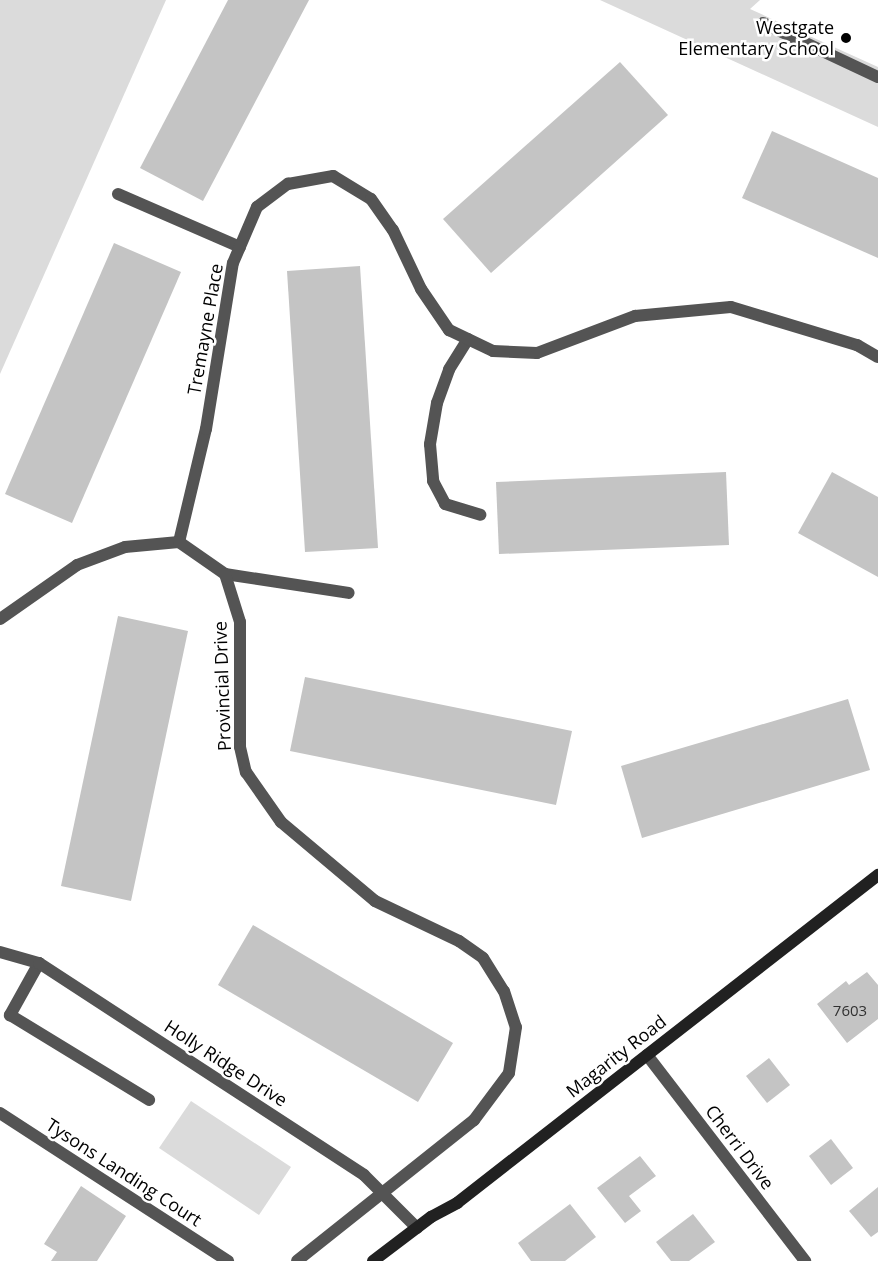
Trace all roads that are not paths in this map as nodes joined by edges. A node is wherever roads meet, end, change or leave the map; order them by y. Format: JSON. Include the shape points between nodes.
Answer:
{"nodes":[{"id":1,"x":763,"y":23,"type":"dead end"},
{"id":2,"x":878,"y":77,"type":"edge"},
{"id":3,"x":117,"y":194,"type":"dead end"},
{"id":4,"x":240,"y":247,"type":"junction"},
{"id":5,"x":468,"y":339,"type":"junction"},
{"id":6,"x":878,"y":357,"type":"edge"},
{"id":7,"x":480,"y":515,"type":"dead end"},
{"id":8,"x":179,"y":542,"type":"junction"},
{"id":9,"x":225,"y":574,"type":"junction"},
{"id":10,"x":349,"y":593,"type":"dead end"},
{"id":11,"x":0,"y":620,"type":"edge"},
{"id":12,"x":878,"y":875,"type":"edge"},
{"id":13,"x":0,"y":952,"type":"edge"},
{"id":14,"x":39,"y":963,"type":"junction"},
{"id":15,"x":647,"y":1055,"type":"junction"},
{"id":16,"x":149,"y":1100,"type":"dead end"},
{"id":17,"x":0,"y":1113,"type":"edge"},
{"id":18,"x":382,"y":1191,"type":"junction"},
{"id":19,"x":417,"y":1228,"type":"junction"},
{"id":20,"x":228,"y":1261,"type":"edge"},
{"id":21,"x":297,"y":1261,"type":"edge"},
{"id":22,"x":374,"y":1261,"type":"edge"},
{"id":23,"x":805,"y":1261,"type":"edge"}],
"edges":[{"from":1,"to":2,"type":"street"},
{"from":3,"to":4,"type":"street"},
{"from":4,"to":5,"type":"street","name":"Tremayne Place","via":[[257,207],[288,184],[333,176],[371,199],[393,230],[421,289],[449,330]]},
{"from":4,"to":8,"type":"street","name":"Tremayne Place","via":[[225,305],[206,429]]},
{"from":5,"to":6,"type":"street","name":"Tremayne Place","via":[[493,351],[537,354],[635,316],[730,307],[857,345]]},
{"from":5,"to":7,"type":"street","via":[[441,392],[430,444],[433,481],[445,504]]},
{"from":8,"to":9,"type":"street"},
{"from":8,"to":11,"type":"street","via":[[125,547],[77,566]]},
{"from":9,"to":10,"type":"street"},
{"from":9,"to":18,"type":"street","name":"Provincial Drive","via":[[240,622],[240,747],[246,772],[281,822],[375,901],[459,941],[483,958],[504,991],[516,1027],[509,1073],[474,1120]]},
{"from":12,"to":15,"type":"main road","name":"Magarity Road"},
{"from":13,"to":14,"type":"street","name":"Holly Ridge Drive"},
{"from":14,"to":16,"type":"street","via":[[10,1016]]},
{"from":14,"to":18,"type":"street","name":"Holly Ridge Drive","via":[[364,1175]]},
{"from":15,"to":19,"type":"main road","name":"Magarity Road","via":[[457,1203]]},
{"from":15,"to":23,"type":"street","name":"Cherri Drive"},
{"from":17,"to":20,"type":"street","name":"Tysons Landing Court"},
{"from":18,"to":19,"type":"street","name":"Holly Ridge Drive"},
{"from":18,"to":21,"type":"street","name":"Provincial Drive"},
{"from":19,"to":22,"type":"main road","name":"Magarity Road"}]}
